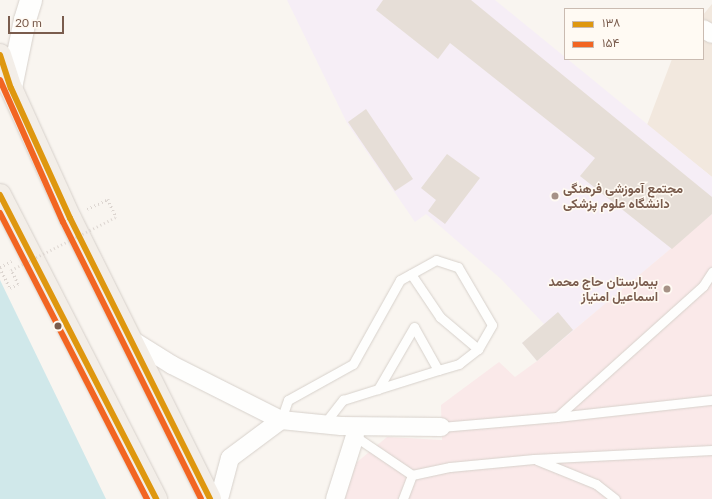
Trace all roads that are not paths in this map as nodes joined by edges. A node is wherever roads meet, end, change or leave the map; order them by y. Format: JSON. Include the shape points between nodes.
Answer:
{"nodes":[{"id":1,"x":31,"y":0,"type":"edge"},
{"id":2,"x":0,"y":55,"type":"edge"},
{"id":3,"x":11,"y":88,"type":"junction"},
{"id":4,"x":0,"y":195,"type":"edge"},
{"id":5,"x":712,"y":272,"type":"edge"},
{"id":6,"x":411,"y":274,"type":"junction"},
{"id":7,"x":129,"y":338,"type":"junction"},
{"id":8,"x":478,"y":349,"type":"junction"},
{"id":9,"x":438,"y":370,"type":"junction"},
{"id":10,"x":378,"y":389,"type":"junction"},
{"id":11,"x":712,"y":400,"type":"edge"},
{"id":12,"x":557,"y":417,"type":"junction"},
{"id":13,"x":281,"y":420,"type":"junction"},
{"id":14,"x":441,"y":427,"type":"joint"},
{"id":15,"x":340,"y":428,"type":"junction"},
{"id":16,"x":712,"y":450,"type":"edge"},
{"id":17,"x":534,"y":459,"type":"junction"},
{"id":18,"x":412,"y":475,"type":"junction"},
{"id":19,"x":156,"y":499,"type":"edge"},
{"id":20,"x":210,"y":499,"type":"edge"},
{"id":21,"x":219,"y":499,"type":"edge"},
{"id":22,"x":335,"y":499,"type":"edge"},
{"id":23,"x":403,"y":499,"type":"edge"},
{"id":24,"x":615,"y":499,"type":"edge"}],
"edges":[{"from":1,"to":3,"type":"main road"},
{"from":2,"to":3,"type":"main road"},
{"from":3,"to":7,"type":"main road","via":[[63,204]]},
{"from":4,"to":19,"type":"main road"},
{"from":5,"to":12,"type":"lane","via":[[703,286]]},
{"from":6,"to":8,"type":"lane","via":[[440,317]]},
{"from":6,"to":8,"type":"lane","via":[[436,260],[458,267],[492,325]]},
{"from":6,"to":13,"type":"lane","via":[[400,280],[353,364],[288,400]]},
{"from":7,"to":13,"type":"street","via":[[172,365]]},
{"from":7,"to":20,"type":"main road"},
{"from":8,"to":9,"type":"lane","via":[[459,364]]},
{"from":9,"to":10,"type":"lane"},
{"from":9,"to":10,"type":"lane","via":[[414,328]]},
{"from":10,"to":15,"type":"lane","via":[[343,400]]},
{"from":11,"to":12,"type":"lane"},
{"from":12,"to":14,"type":"lane"},
{"from":13,"to":15,"type":"street"},
{"from":13,"to":21,"type":"street","via":[[230,458]]},
{"from":14,"to":15,"type":"street"},
{"from":15,"to":18,"type":"lane"},
{"from":15,"to":22,"type":"street"},
{"from":16,"to":17,"type":"lane"},
{"from":17,"to":18,"type":"lane","via":[[450,467]]},
{"from":17,"to":24,"type":"lane","via":[[596,484]]},
{"from":18,"to":23,"type":"lane"}]}
